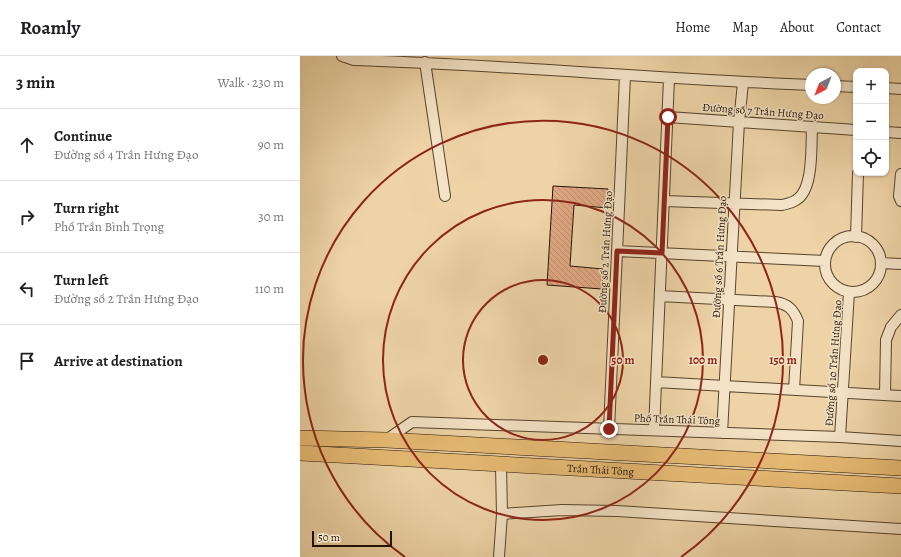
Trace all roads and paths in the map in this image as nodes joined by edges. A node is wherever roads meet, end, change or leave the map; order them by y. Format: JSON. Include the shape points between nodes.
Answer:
{"nodes":[{"id":1,"x":342,"y":56,"type":"edge"},
{"id":2,"x":425,"y":62,"type":"junction"},
{"id":3,"x":625,"y":76,"type":"junction"},
{"id":4,"x":669,"y":79,"type":"junction"},
{"id":5,"x":743,"y":82,"type":"junction"},
{"id":6,"x":805,"y":85,"type":"edge"},
{"id":7,"x":841,"y":86,"type":"edge"},
{"id":8,"x":853,"y":87,"type":"edge"},
{"id":9,"x":889,"y":88,"type":"edge"},
{"id":10,"x":901,"y":89,"type":"edge"},
{"id":11,"x":668,"y":117,"type":"junction"},
{"id":12,"x":739,"y":122,"type":"junction"},
{"id":13,"x":812,"y":127,"type":"junction"},
{"id":14,"x":853,"y":130,"type":"edge"},
{"id":15,"x":889,"y":132,"type":"edge"},
{"id":16,"x":901,"y":133,"type":"edge"},
{"id":17,"x":901,"y":174,"type":"edge"},
{"id":18,"x":858,"y":176,"type":"edge"},
{"id":19,"x":445,"y":196,"type":"dead end"},
{"id":20,"x":901,"y":201,"type":"edge"},
{"id":21,"x":664,"y":202,"type":"junction"},
{"id":22,"x":734,"y":204,"type":"junction"},
{"id":23,"x":856,"y":237,"type":"junction"},
{"id":24,"x":617,"y":251,"type":"junction"},
{"id":25,"x":662,"y":253,"type":"junction"},
{"id":26,"x":732,"y":257,"type":"junction"},
{"id":27,"x":825,"y":260,"type":"junction"},
{"id":28,"x":881,"y":263,"type":"junction"},
{"id":29,"x":901,"y":264,"type":"edge"},
{"id":30,"x":850,"y":292,"type":"junction"},
{"id":31,"x":660,"y":296,"type":"junction"},
{"id":32,"x":729,"y":299,"type":"junction"},
{"id":33,"x":901,"y":315,"type":"edge"},
{"id":34,"x":656,"y":382,"type":"junction"},
{"id":35,"x":724,"y":386,"type":"junction"},
{"id":36,"x":794,"y":390,"type":"junction"},
{"id":37,"x":843,"y":393,"type":"junction"},
{"id":38,"x":885,"y":395,"type":"junction"},
{"id":39,"x":901,"y":396,"type":"edge"},
{"id":40,"x":609,"y":429,"type":"junction"},
{"id":41,"x":654,"y":430,"type":"junction"},
{"id":42,"x":722,"y":433,"type":"junction"},
{"id":43,"x":840,"y":437,"type":"junction"},
{"id":44,"x":300,"y":438,"type":"edge"},
{"id":45,"x":386,"y":440,"type":"junction"},
{"id":46,"x":901,"y":441,"type":"edge"},
{"id":47,"x":300,"y":453,"type":"edge"},
{"id":48,"x":501,"y":465,"type":"junction"},
{"id":49,"x":901,"y":468,"type":"edge"},
{"id":50,"x":901,"y":486,"type":"edge"},
{"id":51,"x":502,"y":514,"type":"junction"},
{"id":52,"x":901,"y":529,"type":"edge"},
{"id":53,"x":499,"y":557,"type":"edge"}],
"edges":[{"from":1,"to":2,"type":"street","via":[[354,60]]},
{"from":2,"to":3,"type":"street"},
{"from":2,"to":19,"type":"street"},
{"from":3,"to":4,"type":"street"},
{"from":3,"to":24,"type":"street","name":"Đường số 2 Trần Hưng Đạo"},
{"from":4,"to":5,"type":"street"},
{"from":4,"to":11,"type":"street"},
{"from":5,"to":6,"type":"street"},
{"from":5,"to":12,"type":"street","name":"Đường số 6 Trần Hưng Đạo"},
{"from":7,"to":8,"type":"street"},
{"from":9,"to":10,"type":"street"},
{"from":11,"to":12,"type":"street","name":"Đường số 7 Trần Hưng Đạo"},
{"from":11,"to":21,"type":"street"},
{"from":12,"to":13,"type":"street","name":"Đường số 7 Trần Hưng Đạo"},
{"from":12,"to":22,"type":"street","name":"Đường số 6 Trần Hưng Đạo"},
{"from":13,"to":14,"type":"street","name":"Đường số 7 Trần Hưng Đạo"},
{"from":13,"to":22,"type":"street","via":[[809,180],[805,191],[797,200],[782,205]]},
{"from":15,"to":16,"type":"street"},
{"from":17,"to":20,"type":"street"},
{"from":18,"to":23,"type":"street"},
{"from":21,"to":22,"type":"street"},
{"from":21,"to":25,"type":"street"},
{"from":22,"to":26,"type":"street","name":"Đường số 6 Trần Hưng Đạo"},
{"from":23,"to":27,"type":"street","via":[[841,238],[833,244]]},
{"from":23,"to":28,"type":"street","via":[[874,246]]},
{"from":24,"to":25,"type":"street"},
{"from":24,"to":40,"type":"street","name":"Đường số 2 Trần Hưng Đạo"},
{"from":25,"to":26,"type":"street"},
{"from":25,"to":31,"type":"street"},
{"from":26,"to":27,"type":"street"},
{"from":26,"to":32,"type":"street","name":"Đường số 6 Trần Hưng Đạo"},
{"from":27,"to":30,"type":"street","via":[[825,270],[829,279],[835,286]]},
{"from":28,"to":29,"type":"street"},
{"from":28,"to":30,"type":"street","via":[[880,272],[870,286],[862,291]]},
{"from":30,"to":37,"type":"street","name":"Đường số 10 Trần Hưng Đạo"},
{"from":31,"to":32,"type":"street"},
{"from":31,"to":34,"type":"street"},
{"from":32,"to":35,"type":"street","name":"Đường số 6 Trần Hưng Đạo"},
{"from":32,"to":36,"type":"street","via":[[776,302],[785,304],[794,311],[798,321]]},
{"from":33,"to":38,"type":"street","via":[[891,327],[886,340]]},
{"from":34,"to":35,"type":"street"},
{"from":34,"to":41,"type":"street"},
{"from":35,"to":36,"type":"street"},
{"from":35,"to":42,"type":"street","name":"Đường số 6 Trần Hưng Đạo"},
{"from":36,"to":37,"type":"street"},
{"from":37,"to":38,"type":"street"},
{"from":37,"to":43,"type":"street","name":"Đường số 10 Trần Hưng Đạo"},
{"from":38,"to":39,"type":"street"},
{"from":40,"to":41,"type":"street","name":"Phố Trần Thái Tông"},
{"from":40,"to":45,"type":"street","name":"Phố Trần Thái Tông","via":[[412,422]]},
{"from":41,"to":42,"type":"street","name":"Phố Trần Thái Tông"},
{"from":42,"to":43,"type":"street","name":"Phố Trần Thái Tông"},
{"from":43,"to":46,"type":"street","name":"Phố Trần Thái Tông"},
{"from":44,"to":45,"type":"main road","name":"Trần Thái Tông"},
{"from":45,"to":49,"type":"main road","name":"Trần Thái Tông"},
{"from":47,"to":48,"type":"main road","name":"Trần Thái Tông"},
{"from":48,"to":50,"type":"main road","name":"Trần Thái Tông"},
{"from":48,"to":51,"type":"street"},
{"from":51,"to":52,"type":"street","via":[[562,510],[617,511]]},
{"from":51,"to":53,"type":"street"}]}
